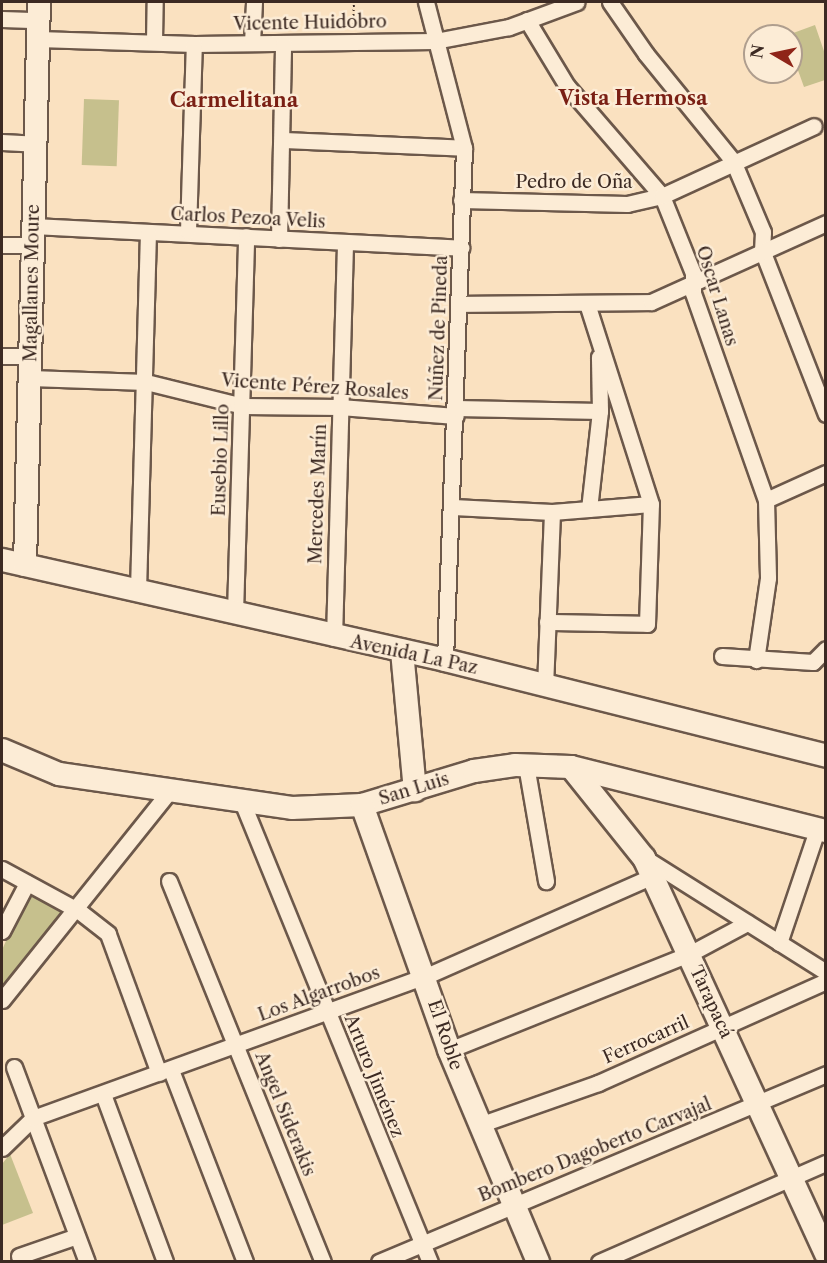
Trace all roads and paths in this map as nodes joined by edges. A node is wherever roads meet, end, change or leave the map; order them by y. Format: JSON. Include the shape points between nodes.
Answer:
{"nodes":[{"id":1,"x":155,"y":2,"type":"edge"},
{"id":2,"x":254,"y":2,"type":"edge"},
{"id":3,"x":354,"y":2,"type":"edge"},
{"id":4,"x":426,"y":2,"type":"edge"},
{"id":5,"x":577,"y":2,"type":"edge"},
{"id":6,"x":610,"y":2,"type":"edge"},
{"id":7,"x":551,"y":6,"type":"edge"},
{"id":8,"x":2,"y":19,"type":"edge"},
{"id":9,"x":38,"y":20,"type":"edge"},
{"id":10,"x":528,"y":20,"type":"junction"},
{"id":11,"x":154,"y":41,"type":"junction"},
{"id":12,"x":352,"y":41,"type":"junction"},
{"id":13,"x":435,"y":41,"type":"junction"},
{"id":14,"x":252,"y":43,"type":"junction"},
{"id":15,"x":283,"y":43,"type":"junction"},
{"id":16,"x":194,"y":44,"type":"junction"},
{"id":17,"x":814,"y":126,"type":"dead end"},
{"id":18,"x":284,"y":140,"type":"junction"},
{"id":19,"x":2,"y":142,"type":"edge"},
{"id":20,"x":35,"y":144,"type":"junction"},
{"id":21,"x":464,"y":148,"type":"junction"},
{"id":22,"x":733,"y":161,"type":"junction"},
{"id":23,"x":662,"y":196,"type":"junction"},
{"id":24,"x":461,"y":200,"type":"junction"},
{"id":25,"x":825,"y":223,"type":"edge"},
{"id":26,"x":188,"y":231,"type":"junction"},
{"id":27,"x":148,"y":233,"type":"junction"},
{"id":28,"x":33,"y":236,"type":"junction"},
{"id":29,"x":246,"y":236,"type":"junction"},
{"id":30,"x":279,"y":238,"type":"junction"},
{"id":31,"x":345,"y":243,"type":"junction"},
{"id":32,"x":2,"y":244,"type":"edge"},
{"id":33,"x":461,"y":248,"type":"junction"},
{"id":34,"x":762,"y":250,"type":"junction"},
{"id":35,"x":693,"y":282,"type":"junction"},
{"id":36,"x":459,"y":304,"type":"junction"},
{"id":37,"x":587,"y":304,"type":"junction"},
{"id":38,"x":599,"y":342,"type":"junction"},
{"id":39,"x":2,"y":356,"type":"edge"},
{"id":40,"x":30,"y":367,"type":"junction"},
{"id":41,"x":146,"y":382,"type":"junction"},
{"id":42,"x":243,"y":406,"type":"junction"},
{"id":43,"x":340,"y":407,"type":"junction"},
{"id":44,"x":600,"y":411,"type":"junction"},
{"id":45,"x":456,"y":412,"type":"junction"},
{"id":46,"x":825,"y":414,"type":"edge"},
{"id":47,"x":825,"y":472,"type":"edge"},
{"id":48,"x":766,"y":500,"type":"junction"},
{"id":49,"x":651,"y":504,"type":"junction"},
{"id":50,"x":453,"y":507,"type":"junction"},
{"id":51,"x":589,"y":509,"type":"junction"},
{"id":52,"x":552,"y":512,"type":"junction"},
{"id":53,"x":2,"y":560,"type":"edge"},
{"id":54,"x":25,"y":565,"type":"junction"},
{"id":55,"x":138,"y":590,"type":"junction"},
{"id":56,"x":235,"y":613,"type":"junction"},
{"id":57,"x":547,"y":622,"type":"junction"},
{"id":58,"x":334,"y":638,"type":"junction"},
{"id":59,"x":825,"y":649,"type":"edge"},
{"id":60,"x":402,"y":651,"type":"junction"},
{"id":61,"x":722,"y":656,"type":"dead end"},
{"id":62,"x":445,"y":660,"type":"junction"},
{"id":63,"x":756,"y":660,"type":"junction"},
{"id":64,"x":545,"y":687,"type":"junction"},
{"id":65,"x":2,"y":750,"type":"edge"},
{"id":66,"x":825,"y":756,"type":"edge"},
{"id":67,"x":526,"y":765,"type":"junction"},
{"id":68,"x":571,"y":767,"type":"junction"},
{"id":69,"x":416,"y":790,"type":"junction"},
{"id":70,"x":168,"y":793,"type":"junction"},
{"id":71,"x":243,"y":804,"type":"junction"},
{"id":72,"x":362,"y":805,"type":"junction"},
{"id":73,"x":821,"y":830,"type":"edge"},
{"id":74,"x":649,"y":867,"type":"junction"},
{"id":75,"x":2,"y":869,"type":"edge"},
{"id":76,"x":169,"y":881,"type":"dead end"},
{"id":77,"x":546,"y":881,"type":"dead end"},
{"id":78,"x":27,"y":883,"type":"junction"},
{"id":79,"x":74,"y":908,"type":"junction"},
{"id":80,"x":747,"y":923,"type":"junction"},
{"id":81,"x":2,"y":931,"type":"edge"},
{"id":82,"x":779,"y":942,"type":"junction"},
{"id":83,"x":689,"y":954,"type":"junction"},
{"id":84,"x":825,"y":972,"type":"edge"},
{"id":85,"x":426,"y":976,"type":"junction"},
{"id":86,"x":825,"y":981,"type":"edge"},
{"id":87,"x":2,"y":1000,"type":"edge"},
{"id":88,"x":328,"y":1013,"type":"junction"},
{"id":89,"x":722,"y":1028,"type":"junction"},
{"id":90,"x":236,"y":1044,"type":"junction"},
{"id":91,"x":449,"y":1050,"type":"junction"},
{"id":92,"x":14,"y":1067,"type":"dead end"},
{"id":93,"x":165,"y":1072,"type":"junction"},
{"id":94,"x":825,"y":1074,"type":"edge"},
{"id":95,"x":103,"y":1094,"type":"junction"},
{"id":96,"x":758,"y":1105,"type":"junction"},
{"id":97,"x":33,"y":1118,"type":"junction"},
{"id":98,"x":478,"y":1125,"type":"junction"},
{"id":99,"x":2,"y":1148,"type":"edge"},
{"id":100,"x":825,"y":1163,"type":"edge"},
{"id":101,"x":792,"y":1180,"type":"junction"},
{"id":102,"x":511,"y":1206,"type":"junction"},
{"id":103,"x":77,"y":1236,"type":"junction"},
{"id":104,"x":421,"y":1243,"type":"junction"},
{"id":105,"x":825,"y":1255,"type":"edge"},
{"id":106,"x":19,"y":1256,"type":"dead end"},
{"id":107,"x":87,"y":1262,"type":"edge"},
{"id":108,"x":165,"y":1262,"type":"edge"},
{"id":109,"x":245,"y":1262,"type":"edge"},
{"id":110,"x":323,"y":1262,"type":"edge"},
{"id":111,"x":379,"y":1262,"type":"edge"},
{"id":112,"x":430,"y":1262,"type":"edge"},
{"id":113,"x":537,"y":1262,"type":"edge"},
{"id":114,"x":599,"y":1262,"type":"edge"},
{"id":115,"x":814,"y":1262,"type":"edge"}],
"edges":[{"from":1,"to":11,"type":"street"},
{"from":2,"to":14,"type":"street"},
{"from":3,"to":12,"type":"path"},
{"from":4,"to":13,"type":"street","name":"Núñez de Pineda"},
{"from":5,"to":7,"type":"street","name":"Vicente Huidobro"},
{"from":6,"to":22,"type":"street","via":[[646,54]]},
{"from":7,"to":10,"type":"street","name":"Vicente Huidobro"},
{"from":8,"to":9,"type":"street","name":"Vicente Huidobro"},
{"from":9,"to":11,"type":"street","name":"Vicente Huidobro"},
{"from":9,"to":20,"type":"street","name":"Magallanes Moure"},
{"from":10,"to":13,"type":"street","name":"Vicente Huidobro"},
{"from":10,"to":23,"type":"street","name":"Oscar Lanas","via":[[567,86]]},
{"from":11,"to":16,"type":"street","name":"Vicente Huidobro"},
{"from":12,"to":13,"type":"street","name":"Vicente Huidobro"},
{"from":12,"to":15,"type":"street","name":"Vicente Huidobro"},
{"from":13,"to":21,"type":"street","name":"Núñez de Pineda"},
{"from":14,"to":15,"type":"street","name":"Vicente Huidobro"},
{"from":14,"to":16,"type":"street","name":"Vicente Huidobro"},
{"from":15,"to":18,"type":"street"},
{"from":16,"to":26,"type":"street"},
{"from":17,"to":22,"type":"street","name":"Pedro de Oña"},
{"from":18,"to":21,"type":"street"},
{"from":18,"to":30,"type":"street"},
{"from":19,"to":20,"type":"street"},
{"from":20,"to":28,"type":"street","name":"Magallanes Moure"},
{"from":21,"to":24,"type":"street","name":"Núñez de Pineda"},
{"from":22,"to":23,"type":"street","name":"Pedro de Oña"},
{"from":22,"to":34,"type":"street","via":[[763,232]]},
{"from":23,"to":24,"type":"street","name":"Pedro de Oña","via":[[627,204]]},
{"from":23,"to":35,"type":"street","name":"Oscar Lanas"},
{"from":24,"to":33,"type":"street","name":"Núñez de Pineda"},
{"from":25,"to":34,"type":"street"},
{"from":26,"to":27,"type":"street","name":"Carlos Pezoa Velis"},
{"from":26,"to":29,"type":"street","name":"Carlos Pezoa Velis"},
{"from":27,"to":28,"type":"street","name":"Carlos Pezoa Velis"},
{"from":27,"to":41,"type":"street"},
{"from":28,"to":32,"type":"street","name":"Carlos Pezoa Velis"},
{"from":28,"to":40,"type":"street","name":"Magallanes Moure"},
{"from":29,"to":30,"type":"street","name":"Carlos Pezoa Velis"},
{"from":29,"to":42,"type":"street","name":"Eusebio Lillo"},
{"from":30,"to":31,"type":"street","name":"Carlos Pezoa Velis"},
{"from":31,"to":33,"type":"street","name":"Carlos Pezoa Velis"},
{"from":31,"to":43,"type":"street","name":"Mercedes Marín"},
{"from":33,"to":36,"type":"street","name":"Núñez de Pineda"},
{"from":34,"to":35,"type":"street"},
{"from":34,"to":46,"type":"street"},
{"from":35,"to":37,"type":"street","via":[[651,302]]},
{"from":35,"to":48,"type":"street","name":"Oscar Lanas"},
{"from":36,"to":37,"type":"street"},
{"from":36,"to":45,"type":"street","name":"Núñez de Pineda"},
{"from":37,"to":38,"type":"street"},
{"from":38,"to":44,"type":"street"},
{"from":38,"to":49,"type":"street"},
{"from":39,"to":40,"type":"street","name":"Vicente Pérez Rosales"},
{"from":40,"to":41,"type":"street","name":"Vicente Pérez Rosales"},
{"from":40,"to":54,"type":"street","name":"Magallanes Moure"},
{"from":41,"to":42,"type":"street","name":"Vicente Pérez Rosales"},
{"from":41,"to":55,"type":"street"},
{"from":42,"to":43,"type":"street","name":"Vicente Pérez Rosales"},
{"from":42,"to":56,"type":"street","name":"Eusebio Lillo"},
{"from":43,"to":45,"type":"street","name":"Vicente Pérez Rosales"},
{"from":43,"to":58,"type":"street","name":"Mercedes Marín"},
{"from":44,"to":45,"type":"street","name":"Vicente Pérez Rosales"},
{"from":44,"to":51,"type":"street"},
{"from":45,"to":50,"type":"street","name":"Núñez de Pineda"},
{"from":47,"to":48,"type":"street"},
{"from":48,"to":63,"type":"street","name":"Oscar Lanas","via":[[768,578]]},
{"from":49,"to":51,"type":"street"},
{"from":49,"to":57,"type":"street","via":[[647,624]]},
{"from":50,"to":52,"type":"street"},
{"from":50,"to":62,"type":"street","name":"Núñez de Pineda"},
{"from":51,"to":52,"type":"street"},
{"from":52,"to":57,"type":"street"},
{"from":53,"to":54,"type":"street","name":"Avenida La Paz"},
{"from":54,"to":55,"type":"street","name":"Avenida La Paz"},
{"from":55,"to":56,"type":"street","name":"Avenida La Paz"},
{"from":56,"to":58,"type":"street","name":"Avenida La Paz"},
{"from":57,"to":64,"type":"street"},
{"from":58,"to":60,"type":"street","name":"Avenida La Paz"},
{"from":59,"to":63,"type":"street","via":[[813,662]]},
{"from":60,"to":62,"type":"street","name":"Avenida La Paz"},
{"from":60,"to":69,"type":"street"},
{"from":61,"to":63,"type":"street"},
{"from":62,"to":64,"type":"street","name":"Avenida La Paz"},
{"from":64,"to":66,"type":"street","name":"Avenida La Paz"},
{"from":65,"to":70,"type":"street","name":"San Luis","via":[[59,774]]},
{"from":67,"to":68,"type":"street","name":"San Luis"},
{"from":67,"to":69,"type":"street","name":"San Luis","via":[[474,771]]},
{"from":67,"to":77,"type":"street"},
{"from":68,"to":73,"type":"street","name":"San Luis"},
{"from":68,"to":74,"type":"street","name":"Tarapacá"},
{"from":69,"to":72,"type":"street","name":"San Luis"},
{"from":70,"to":71,"type":"street","name":"San Luis"},
{"from":70,"to":79,"type":"street"},
{"from":71,"to":72,"type":"street","name":"San Luis","via":[[292,808]]},
{"from":71,"to":88,"type":"street","name":"Arturo Jiménez"},
{"from":72,"to":85,"type":"street","name":"El Roble"},
{"from":73,"to":82,"type":"street"},
{"from":74,"to":80,"type":"street"},
{"from":74,"to":83,"type":"street","name":"Tarapacá"},
{"from":74,"to":85,"type":"street","name":"Los Algarrobos"},
{"from":75,"to":78,"type":"street"},
{"from":76,"to":90,"type":"street","name":"Angel Siderakis"},
{"from":78,"to":79,"type":"street"},
{"from":78,"to":81,"type":"street"},
{"from":79,"to":87,"type":"street"},
{"from":79,"to":93,"type":"street","via":[[108,934]]},
{"from":80,"to":82,"type":"street"},
{"from":80,"to":83,"type":"street"},
{"from":82,"to":84,"type":"street"},
{"from":83,"to":89,"type":"street","name":"Tarapacá"},
{"from":83,"to":91,"type":"street"},
{"from":85,"to":88,"type":"street","name":"Los Algarrobos"},
{"from":85,"to":91,"type":"street","name":"El Roble"},
{"from":86,"to":89,"type":"street","name":"Ferrocarril"},
{"from":88,"to":90,"type":"street","name":"Los Algarrobos"},
{"from":88,"to":104,"type":"street","name":"Arturo Jiménez"},
{"from":89,"to":96,"type":"street","name":"Tarapacá"},
{"from":89,"to":98,"type":"street","name":"Ferrocarril","via":[[598,1083]]},
{"from":90,"to":93,"type":"street","name":"Los Algarrobos"},
{"from":90,"to":110,"type":"street","name":"Angel Siderakis"},
{"from":91,"to":98,"type":"street","name":"El Roble"},
{"from":92,"to":97,"type":"street"},
{"from":93,"to":95,"type":"street","name":"Los Algarrobos"},
{"from":93,"to":109,"type":"street"},
{"from":94,"to":96,"type":"street","name":"Bombero Dagoberto Carvajal"},
{"from":95,"to":97,"type":"street","name":"Los Algarrobos"},
{"from":95,"to":108,"type":"street"},
{"from":96,"to":101,"type":"street","name":"Tarapacá"},
{"from":96,"to":102,"type":"street","name":"Bombero Dagoberto Carvajal"},
{"from":97,"to":99,"type":"street","name":"Los Algarrobos"},
{"from":97,"to":103,"type":"street"},
{"from":98,"to":102,"type":"street","name":"El Roble"},
{"from":100,"to":101,"type":"street"},
{"from":101,"to":105,"type":"street","name":"Tarapacá"},
{"from":101,"to":114,"type":"street"},
{"from":102,"to":104,"type":"street","name":"Bombero Dagoberto Carvajal"},
{"from":102,"to":113,"type":"street","name":"El Roble"},
{"from":103,"to":106,"type":"street"},
{"from":103,"to":107,"type":"street"},
{"from":104,"to":111,"type":"street","name":"Bombero Dagoberto Carvajal"},
{"from":104,"to":112,"type":"street","name":"Arturo Jiménez"},
{"from":105,"to":115,"type":"street"}]}
